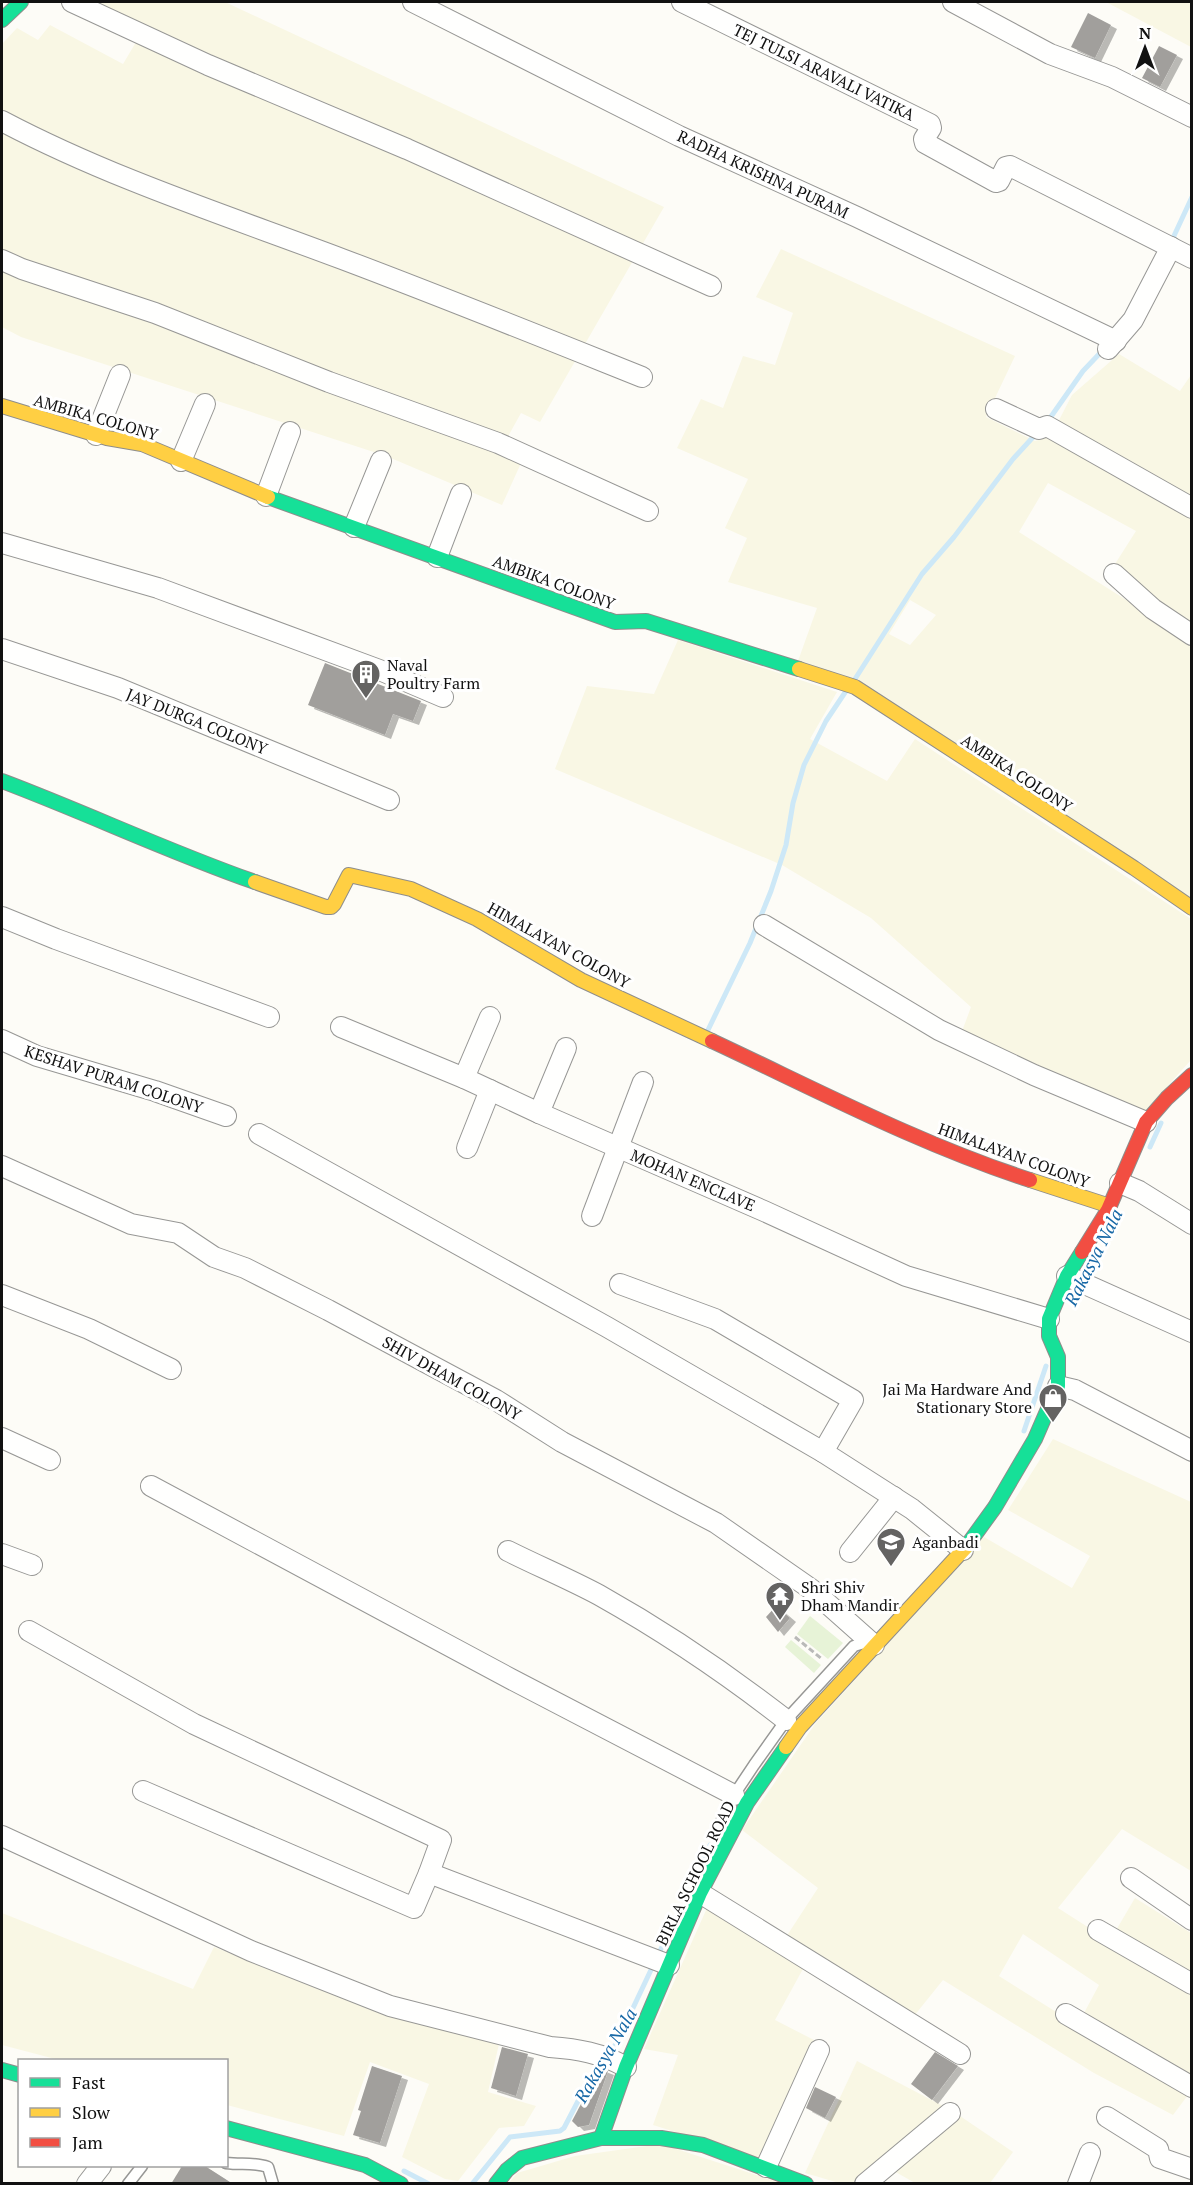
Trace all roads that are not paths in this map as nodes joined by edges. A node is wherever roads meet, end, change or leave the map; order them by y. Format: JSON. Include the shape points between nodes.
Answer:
{"nodes":[{"id":1,"x":72,"y":2,"type":"edge"},
{"id":2,"x":413,"y":2,"type":"edge"},
{"id":3,"x":682,"y":2,"type":"edge"},
{"id":4,"x":953,"y":2,"type":"edge"},
{"id":5,"x":17,"y":3,"type":"edge"},
{"id":6,"x":2,"y":20,"type":"edge"},
{"id":7,"x":1191,"y":117,"type":"edge"},
{"id":8,"x":2,"y":121,"type":"edge"},
{"id":9,"x":1171,"y":247,"type":"junction"},
{"id":10,"x":1191,"y":258,"type":"edge"},
{"id":11,"x":2,"y":260,"type":"edge"},
{"id":12,"x":711,"y":286,"type":"dead end"},
{"id":13,"x":120,"y":375,"type":"dead end"},
{"id":14,"x":642,"y":376,"type":"dead end"},
{"id":15,"x":205,"y":404,"type":"dead end"},
{"id":16,"x":2,"y":406,"type":"edge"},
{"id":17,"x":996,"y":409,"type":"dead end"},
{"id":18,"x":290,"y":432,"type":"dead end"},
{"id":19,"x":96,"y":435,"type":"junction"},
{"id":20,"x":181,"y":461,"type":"junction"},
{"id":21,"x":381,"y":461,"type":"dead end"},
{"id":22,"x":461,"y":494,"type":"dead end"},
{"id":23,"x":266,"y":496,"type":"junction"},
{"id":24,"x":1191,"y":508,"type":"edge"},
{"id":25,"x":648,"y":511,"type":"dead end"},
{"id":26,"x":354,"y":527,"type":"junction"},
{"id":27,"x":2,"y":543,"type":"edge"},
{"id":28,"x":437,"y":557,"type":"junction"},
{"id":29,"x":1114,"y":574,"type":"dead end"},
{"id":30,"x":1191,"y":635,"type":"edge"},
{"id":31,"x":2,"y":649,"type":"edge"},
{"id":32,"x":443,"y":697,"type":"dead end"},
{"id":33,"x":2,"y":781,"type":"edge"},
{"id":34,"x":389,"y":800,"type":"dead end"},
{"id":35,"x":1191,"y":908,"type":"edge"},
{"id":36,"x":2,"y":917,"type":"edge"},
{"id":37,"x":764,"y":925,"type":"dead end"},
{"id":38,"x":269,"y":1017,"type":"dead end"},
{"id":39,"x":490,"y":1017,"type":"dead end"},
{"id":40,"x":341,"y":1028,"type":"dead end"},
{"id":41,"x":2,"y":1040,"type":"edge"},
{"id":42,"x":566,"y":1048,"type":"dead end"},
{"id":43,"x":1191,"y":1075,"type":"edge"},
{"id":44,"x":464,"y":1078,"type":"junction"},
{"id":45,"x":643,"y":1082,"type":"dead end"},
{"id":46,"x":490,"y":1089,"type":"junction"},
{"id":47,"x":539,"y":1113,"type":"junction"},
{"id":48,"x":226,"y":1116,"type":"dead end"},
{"id":49,"x":1146,"y":1122,"type":"junction"},
{"id":50,"x":259,"y":1134,"type":"dead end"},
{"id":51,"x":618,"y":1147,"type":"junction"},
{"id":52,"x":467,"y":1148,"type":"dead end"},
{"id":53,"x":2,"y":1167,"type":"edge"},
{"id":54,"x":1128,"y":1187,"type":"junction"},
{"id":55,"x":1110,"y":1206,"type":"junction"},
{"id":56,"x":592,"y":1216,"type":"dead end"},
{"id":57,"x":1191,"y":1224,"type":"edge"},
{"id":58,"x":1076,"y":1280,"type":"junction"},
{"id":59,"x":620,"y":1284,"type":"dead end"},
{"id":60,"x":2,"y":1294,"type":"edge"},
{"id":61,"x":1049,"y":1328,"type":"junction"},
{"id":62,"x":1191,"y":1332,"type":"edge"},
{"id":63,"x":171,"y":1369,"type":"dead end"},
{"id":64,"x":1058,"y":1386,"type":"junction"},
{"id":65,"x":2,"y":1438,"type":"edge"},
{"id":66,"x":1191,"y":1451,"type":"edge"},
{"id":67,"x":823,"y":1452,"type":"junction"},
{"id":68,"x":50,"y":1460,"type":"dead end"},
{"id":69,"x":151,"y":1486,"type":"dead end"},
{"id":70,"x":894,"y":1497,"type":"junction"},
{"id":71,"x":963,"y":1550,"type":"junction"},
{"id":72,"x":508,"y":1551,"type":"dead end"},
{"id":73,"x":850,"y":1552,"type":"dead end"},
{"id":74,"x":2,"y":1554,"type":"edge"},
{"id":75,"x":32,"y":1565,"type":"dead end"},
{"id":76,"x":29,"y":1631,"type":"dead end"},
{"id":77,"x":874,"y":1645,"type":"junction"},
{"id":78,"x":786,"y":1720,"type":"junction"},
{"id":79,"x":142,"y":1791,"type":"dead end"},
{"id":80,"x":734,"y":1795,"type":"junction"},
{"id":81,"x":2,"y":1836,"type":"edge"},
{"id":82,"x":722,"y":1849,"type":"junction"},
{"id":83,"x":429,"y":1873,"type":"junction"},
{"id":84,"x":1131,"y":1878,"type":"dead end"},
{"id":85,"x":700,"y":1893,"type":"junction"},
{"id":86,"x":1191,"y":1920,"type":"edge"},
{"id":87,"x":1098,"y":1930,"type":"dead end"},
{"id":88,"x":662,"y":1961,"type":"junction"},
{"id":89,"x":1191,"y":1984,"type":"edge"},
{"id":90,"x":1066,"y":2014,"type":"dead end"},
{"id":91,"x":819,"y":2050,"type":"dead end"},
{"id":92,"x":960,"y":2054,"type":"dead end"},
{"id":93,"x":614,"y":2061,"type":"junction"},
{"id":94,"x":2,"y":2070,"type":"edge"},
{"id":95,"x":18,"y":2074,"type":"edge"},
{"id":96,"x":1191,"y":2087,"type":"edge"},
{"id":97,"x":950,"y":2113,"type":"dead end"},
{"id":98,"x":1107,"y":2117,"type":"dead end"},
{"id":99,"x":228,"y":2129,"type":"edge"},
{"id":100,"x":601,"y":2138,"type":"junction"},
{"id":101,"x":1090,"y":2153,"type":"dead end"},
{"id":102,"x":228,"y":2163,"type":"edge"},
{"id":103,"x":100,"y":2167,"type":"edge"},
{"id":104,"x":141,"y":2167,"type":"edge"},
{"id":105,"x":766,"y":2167,"type":"junction"},
{"id":106,"x":1191,"y":2169,"type":"edge"},
{"id":107,"x":87,"y":2184,"type":"edge"},
{"id":108,"x":128,"y":2184,"type":"edge"},
{"id":109,"x":273,"y":2184,"type":"edge"},
{"id":110,"x":401,"y":2184,"type":"edge"},
{"id":111,"x":496,"y":2184,"type":"edge"},
{"id":112,"x":806,"y":2184,"type":"edge"},
{"id":113,"x":865,"y":2184,"type":"edge"},
{"id":114,"x":1078,"y":2184,"type":"edge"}],
"edges":[{"from":1,"to":12,"type":"street"},
{"from":2,"to":9,"type":"street","name":"RADHA KRISHNA PURAM","via":[[1111,346],[1133,320]]},
{"from":3,"to":9,"type":"street","name":"TEJ TULSI ARAVALI VATIKA","via":[[930,124],[925,143],[996,182],[1011,166]]},
{"from":4,"to":7,"type":"street","via":[[1050,54],[1112,77]]},
{"from":5,"to":6,"type":"street"},
{"from":8,"to":14,"type":"street","via":[[196,207],[343,259]]},
{"from":9,"to":10,"type":"street","name":"TEJ TULSI ARAVALI VATIKA"},
{"from":11,"to":25,"type":"street","via":[[155,313],[498,443]]},
{"from":13,"to":19,"type":"street"},
{"from":15,"to":20,"type":"street"},
{"from":16,"to":19,"type":"street","name":"AMBIKA COLONY"},
{"from":17,"to":24,"type":"street","via":[[1039,429],[1047,426]]},
{"from":18,"to":23,"type":"street"},
{"from":19,"to":20,"type":"street","name":"AMBIKA COLONY","via":[[142,444]]},
{"from":20,"to":23,"type":"street","name":"AMBIKA COLONY"},
{"from":21,"to":26,"type":"street"},
{"from":22,"to":28,"type":"street"},
{"from":23,"to":26,"type":"street","name":"AMBIKA COLONY"},
{"from":26,"to":28,"type":"street","name":"AMBIKA COLONY"},
{"from":27,"to":32,"type":"street","via":[[158,588],[382,670]]},
{"from":28,"to":35,"type":"street","name":"AMBIKA COLONY","via":[[615,622],[646,621],[855,687]]},
{"from":29,"to":30,"type":"street","via":[[1153,609]]},
{"from":31,"to":34,"type":"street","name":"JAY DURGA COLONY","via":[[118,688]]},
{"from":33,"to":55,"type":"street","name":"HIMALAYAN COLONY","via":[[191,860],[326,907],[334,904],[350,875],[411,889],[477,919],[581,980],[914,1135],[992,1168]]},
{"from":36,"to":38,"type":"street"},
{"from":37,"to":49,"type":"street","via":[[939,1030]]},
{"from":39,"to":44,"type":"street"},
{"from":40,"to":44,"type":"street","name":"MOHAN ENCLAVE"},
{"from":41,"to":48,"type":"street","name":"KESHAV PURAM COLONY","via":[[37,1056]]},
{"from":42,"to":47,"type":"street"},
{"from":43,"to":49,"type":"street"},
{"from":44,"to":46,"type":"street","name":"MOHAN ENCLAVE"},
{"from":45,"to":51,"type":"street"},
{"from":46,"to":47,"type":"street","name":"MOHAN ENCLAVE"},
{"from":46,"to":52,"type":"street"},
{"from":47,"to":51,"type":"street","name":"MOHAN ENCLAVE"},
{"from":49,"to":54,"type":"street"},
{"from":50,"to":67,"type":"street"},
{"from":51,"to":56,"type":"street"},
{"from":51,"to":61,"type":"street","name":"MOHAN ENCLAVE","via":[[906,1276],[998,1305]]},
{"from":53,"to":77,"type":"street","name":"SHIV DHAM COLONY","via":[[131,1224],[178,1233],[214,1257],[245,1268],[318,1305],[496,1400],[562,1442],[716,1523],[811,1590]]},
{"from":54,"to":55,"type":"street"},
{"from":54,"to":57,"type":"street"},
{"from":55,"to":58,"type":"street"},
{"from":58,"to":61,"type":"street"},
{"from":58,"to":62,"type":"street"},
{"from":59,"to":67,"type":"street","via":[[715,1319],[853,1400]]},
{"from":60,"to":63,"type":"street","via":[[89,1329]]},
{"from":61,"to":64,"type":"street","name":"BIRLA SCHOOL ROAD","via":[[1058,1358]]},
{"from":64,"to":66,"type":"street","via":[[1075,1390]]},
{"from":64,"to":71,"type":"street","name":"BIRLA SCHOOL ROAD","via":[[1035,1439],[995,1507]]},
{"from":65,"to":68,"type":"street"},
{"from":67,"to":70,"type":"street"},
{"from":69,"to":80,"type":"street"},
{"from":70,"to":71,"type":"street"},
{"from":70,"to":73,"type":"street"},
{"from":71,"to":77,"type":"street","name":"BIRLA SCHOOL ROAD"},
{"from":72,"to":78,"type":"street","via":[[597,1594],[662,1632]]},
{"from":74,"to":75,"type":"street"},
{"from":76,"to":83,"type":"street","via":[[194,1725],[441,1840]]},
{"from":77,"to":78,"type":"lane","via":[[854,1646]]},
{"from":77,"to":82,"type":"street","name":"BIRLA SCHOOL ROAD","via":[[800,1727],[747,1803]]},
{"from":78,"to":80,"type":"lane"},
{"from":79,"to":83,"type":"street","via":[[414,1908]]},
{"from":80,"to":82,"type":"lane","via":[[720,1824]]},
{"from":81,"to":93,"type":"street","via":[[251,1952],[390,2006]]},
{"from":82,"to":85,"type":"street","name":"BIRLA SCHOOL ROAD"},
{"from":83,"to":88,"type":"street"},
{"from":84,"to":86,"type":"street"},
{"from":85,"to":88,"type":"street","name":"BIRLA SCHOOL ROAD"},
{"from":85,"to":92,"type":"street"},
{"from":87,"to":89,"type":"street"},
{"from":88,"to":93,"type":"street","name":"BIRLA SCHOOL ROAD"},
{"from":90,"to":96,"type":"street"},
{"from":91,"to":105,"type":"street"},
{"from":93,"to":100,"type":"street","name":"BIRLA SCHOOL ROAD"},
{"from":94,"to":95,"type":"street"},
{"from":97,"to":113,"type":"street"},
{"from":98,"to":106,"type":"street","via":[[1158,2149],[1160,2158]]},
{"from":99,"to":110,"type":"street","via":[[365,2165]]},
{"from":100,"to":105,"type":"street","via":[[661,2138],[702,2145]]},
{"from":100,"to":111,"type":"street","via":[[522,2158]]},
{"from":101,"to":114,"type":"street"},
{"from":102,"to":109,"type":"lane","via":[[268,2167]]},
{"from":103,"to":107,"type":"street"},
{"from":104,"to":108,"type":"lane"},
{"from":105,"to":112,"type":"street"}]}
